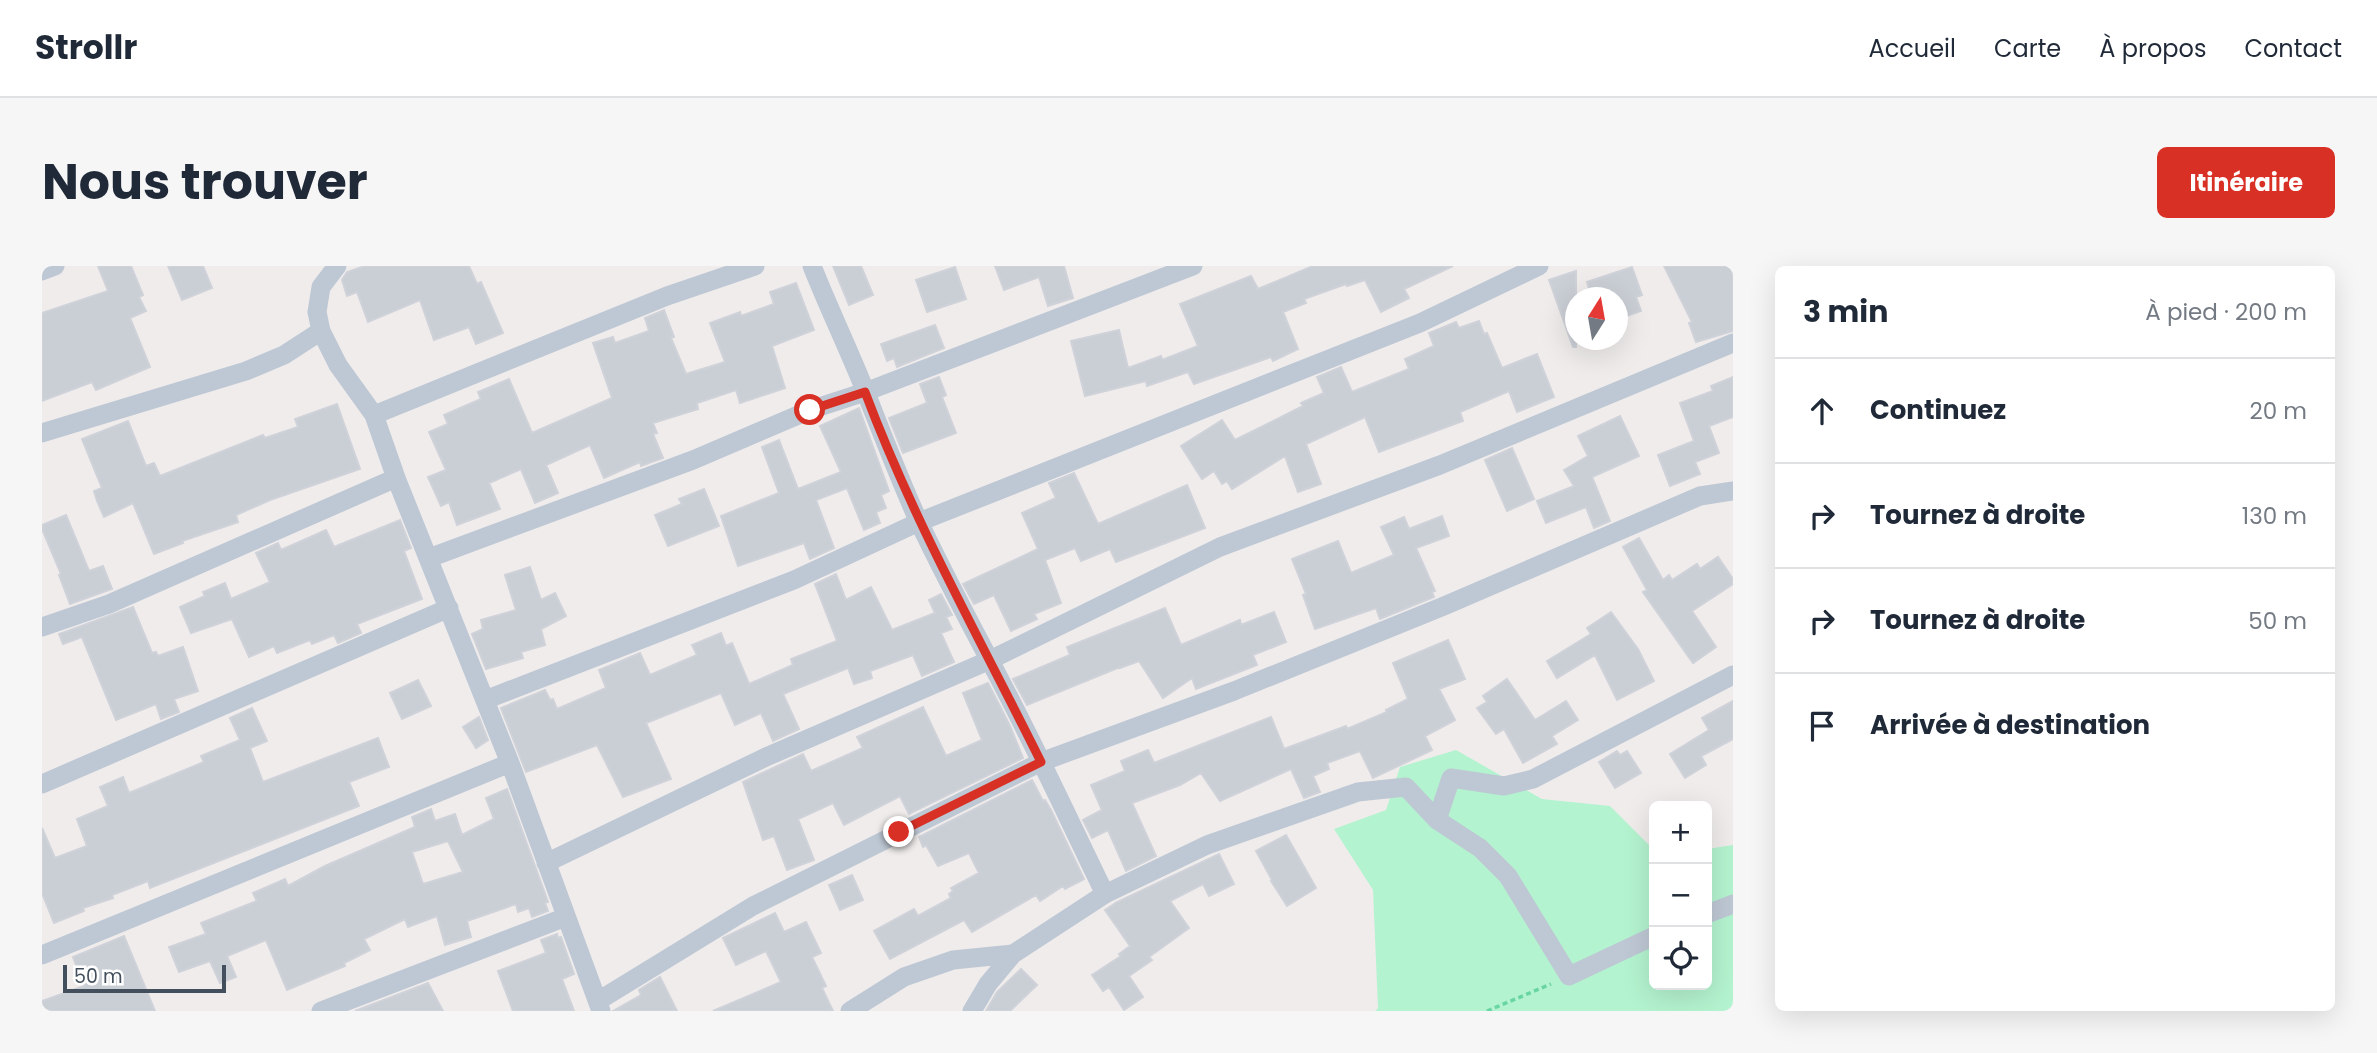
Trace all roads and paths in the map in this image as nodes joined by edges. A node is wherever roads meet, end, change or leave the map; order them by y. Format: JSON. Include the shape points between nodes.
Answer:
{"nodes":[{"id":1,"x":55,"y":266,"type":"edge"},
{"id":2,"x":337,"y":266,"type":"edge"},
{"id":3,"x":755,"y":266,"type":"edge"},
{"id":4,"x":812,"y":266,"type":"edge"},
{"id":5,"x":1194,"y":266,"type":"edge"},
{"id":6,"x":1539,"y":266,"type":"edge"},
{"id":7,"x":42,"y":271,"type":"edge"},
{"id":8,"x":321,"y":331,"type":"junction"},
{"id":9,"x":1733,"y":343,"type":"edge"},
{"id":10,"x":865,"y":392,"type":"junction"},
{"id":11,"x":374,"y":415,"type":"junction"},
{"id":12,"x":42,"y":433,"type":"edge"},
{"id":13,"x":396,"y":478,"type":"junction"},
{"id":14,"x":1733,"y":491,"type":"edge"},
{"id":15,"x":919,"y":522,"type":"junction"},
{"id":16,"x":429,"y":558,"type":"junction"},
{"id":17,"x":449,"y":608,"type":"junction"},
{"id":18,"x":42,"y":627,"type":"edge"},
{"id":19,"x":990,"y":660,"type":"junction"},
{"id":20,"x":1733,"y":675,"type":"edge"},
{"id":21,"x":485,"y":700,"type":"junction"},
{"id":22,"x":1041,"y":762,"type":"junction"},
{"id":23,"x":510,"y":763,"type":"junction"},
{"id":24,"x":42,"y":784,"type":"edge"},
{"id":25,"x":1437,"y":820,"type":"junction"},
{"id":26,"x":546,"y":863,"type":"junction"},
{"id":27,"x":1105,"y":894,"type":"junction"},
{"id":28,"x":1733,"y":904,"type":"edge"},
{"id":29,"x":1712,"y":912,"type":"edge"},
{"id":30,"x":566,"y":917,"type":"junction"},
{"id":31,"x":1649,"y":938,"type":"edge"},
{"id":32,"x":1013,"y":954,"type":"junction"},
{"id":33,"x":42,"y":955,"type":"edge"},
{"id":34,"x":1569,"y":976,"type":"junction"},
{"id":35,"x":600,"y":1006,"type":"edge"},
{"id":36,"x":321,"y":1011,"type":"edge"},
{"id":37,"x":850,"y":1011,"type":"edge"},
{"id":38,"x":972,"y":1011,"type":"edge"},
{"id":39,"x":1487,"y":1011,"type":"edge"}],
"edges":[{"from":1,"to":7,"type":"street"},
{"from":2,"to":8,"type":"street","via":[[321,287],[317,312]]},
{"from":3,"to":11,"type":"street","via":[[667,296]]},
{"from":4,"to":10,"type":"street"},
{"from":5,"to":10,"type":"street"},
{"from":6,"to":15,"type":"street","via":[[1420,323]]},
{"from":8,"to":11,"type":"street","via":[[338,365]]},
{"from":8,"to":12,"type":"street","via":[[284,355],[246,371]]},
{"from":9,"to":19,"type":"street","via":[[1440,465],[1220,547]]},
{"from":10,"to":15,"type":"street"},
{"from":10,"to":16,"type":"street"},
{"from":11,"to":13,"type":"street"},
{"from":13,"to":16,"type":"street"},
{"from":13,"to":18,"type":"street","via":[[109,604]]},
{"from":14,"to":22,"type":"street","via":[[1700,496],[1296,666]]},
{"from":15,"to":19,"type":"street"},
{"from":15,"to":21,"type":"street","via":[[794,580]]},
{"from":16,"to":17,"type":"street"},
{"from":17,"to":21,"type":"street"},
{"from":17,"to":24,"type":"street"},
{"from":19,"to":22,"type":"street"},
{"from":19,"to":26,"type":"street","via":[[766,757]]},
{"from":20,"to":25,"type":"street","via":[[1533,779],[1504,786],[1451,778]]},
{"from":21,"to":23,"type":"street"},
{"from":22,"to":27,"type":"street"},
{"from":22,"to":35,"type":"street","via":[[753,905]]},
{"from":23,"to":26,"type":"street"},
{"from":23,"to":33,"type":"street"},
{"from":25,"to":27,"type":"street","via":[[1406,787],[1358,792],[1207,845]]},
{"from":25,"to":34,"type":"street","via":[[1480,848],[1508,876]]},
{"from":26,"to":30,"type":"street"},
{"from":27,"to":32,"type":"street"},
{"from":28,"to":29,"type":"street"},
{"from":30,"to":35,"type":"street"},
{"from":30,"to":36,"type":"street"},
{"from":31,"to":34,"type":"street"},
{"from":32,"to":37,"type":"street","via":[[953,960],[904,977]]},
{"from":32,"to":38,"type":"street"},
{"from":34,"to":39,"type":"path"}]}
